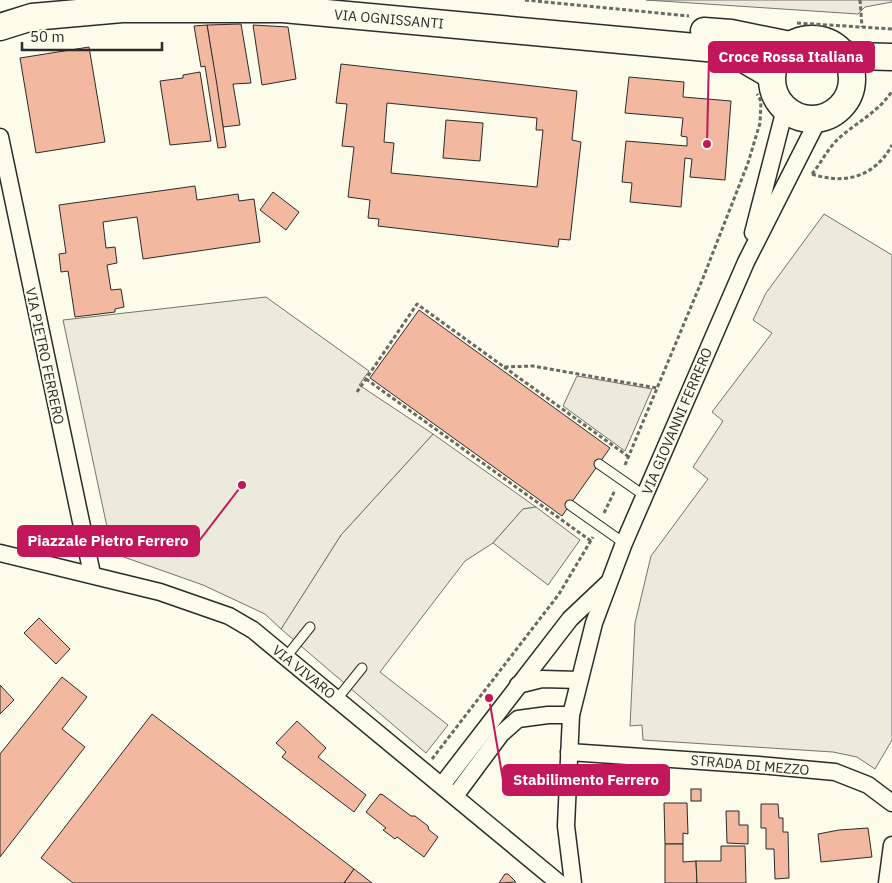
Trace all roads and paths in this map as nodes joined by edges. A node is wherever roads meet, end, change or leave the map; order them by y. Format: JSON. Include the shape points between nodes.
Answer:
{"nodes":[{"id":1,"x":66,"y":0,"type":"edge"},
{"id":2,"x":372,"y":0,"type":"edge"},
{"id":3,"x":525,"y":0,"type":"edge"},
{"id":4,"x":860,"y":0,"type":"edge"},
{"id":5,"x":0,"y":11,"type":"edge"},
{"id":6,"x":695,"y":17,"type":"dead end"},
{"id":7,"x":0,"y":26,"type":"edge"},
{"id":8,"x":862,"y":27,"type":"junction"},
{"id":9,"x":892,"y":29,"type":"edge"},
{"id":10,"x":791,"y":34,"type":"junction"},
{"id":11,"x":843,"y":54,"type":"junction"},
{"id":12,"x":892,"y":57,"type":"edge"},
{"id":13,"x":892,"y":71,"type":"edge"},
{"id":14,"x":852,"y":80,"type":"junction"},
{"id":15,"x":763,"y":82,"type":"junction"},
{"id":16,"x":892,"y":91,"type":"edge"},
{"id":17,"x":785,"y":109,"type":"junction"},
{"id":18,"x":819,"y":118,"type":"junction"},
{"id":19,"x":0,"y":137,"type":"edge"},
{"id":20,"x":892,"y":146,"type":"edge"},
{"id":21,"x":794,"y":168,"type":"junction"},
{"id":22,"x":812,"y":174,"type":"junction"},
{"id":23,"x":746,"y":262,"type":"junction"},
{"id":24,"x":504,"y":367,"type":"junction"},
{"id":25,"x":366,"y":379,"type":"junction"},
{"id":26,"x":657,"y":388,"type":"junction"},
{"id":27,"x":357,"y":392,"type":"dead end"},
{"id":28,"x":629,"y":457,"type":"junction"},
{"id":29,"x":599,"y":464,"type":"dead end"},
{"id":30,"x":620,"y":478,"type":"junction"},
{"id":31,"x":645,"y":496,"type":"junction"},
{"id":32,"x":570,"y":505,"type":"dead end"},
{"id":33,"x":599,"y":524,"type":"junction"},
{"id":34,"x":591,"y":541,"type":"junction"},
{"id":35,"x":624,"y":543,"type":"junction"},
{"id":36,"x":0,"y":552,"type":"edge"},
{"id":37,"x":92,"y":574,"type":"junction"},
{"id":38,"x":610,"y":581,"type":"junction"},
{"id":39,"x":310,"y":627,"type":"dead end"},
{"id":40,"x":286,"y":657,"type":"junction"},
{"id":41,"x":362,"y":668,"type":"dead end"},
{"id":42,"x":579,"y":680,"type":"junction"},
{"id":43,"x":518,"y":685,"type":"junction"},
{"id":44,"x":337,"y":699,"type":"junction"},
{"id":45,"x":571,"y":715,"type":"junction"},
{"id":46,"x":569,"y":752,"type":"junction"},
{"id":47,"x":423,"y":770,"type":"junction"},
{"id":48,"x":442,"y":785,"type":"junction"},
{"id":49,"x":455,"y":796,"type":"junction"},
{"id":50,"x":892,"y":803,"type":"edge"},
{"id":51,"x":892,"y":845,"type":"edge"},
{"id":52,"x":559,"y":883,"type":"edge"},
{"id":53,"x":573,"y":883,"type":"edge"},
{"id":54,"x":887,"y":883,"type":"edge"}],
"edges":[{"from":1,"to":5,"type":"main road"},
{"from":2,"to":10,"type":"main road","name":"VIA OGNISSANTI","via":[[731,33]]},
{"from":3,"to":6,"type":"path"},
{"from":4,"to":8,"type":"path"},
{"from":7,"to":15,"type":"main road","name":"VIA OGNISSANTI","via":[[32,17],[122,9],[283,9],[728,50]]},
{"from":8,"to":9,"type":"path"},
{"from":8,"to":10,"type":"path"},
{"from":10,"to":11,"type":"main road","via":[[801,40],[824,40]]},
{"from":10,"to":15,"type":"main road"},
{"from":11,"to":12,"type":"main road"},
{"from":11,"to":14,"type":"main road"},
{"from":13,"to":14,"type":"main road"},
{"from":14,"to":18,"type":"main road","via":[[842,105],[832,114]]},
{"from":15,"to":17,"type":"main road","via":[[772,87]]},
{"from":15,"to":26,"type":"path","via":[[760,123],[748,163]]},
{"from":16,"to":22,"type":"path","via":[[878,108],[834,143]]},
{"from":17,"to":18,"type":"main road","via":[[806,119]]},
{"from":17,"to":23,"type":"street","name":"VIA GIOVANNI FERRERO"},
{"from":18,"to":21,"type":"street","name":"VIA GIOVANNI FERRERO"},
{"from":19,"to":37,"type":"street","name":"VIA PIETRO FERRERO"},
{"from":20,"to":22,"type":"path","via":[[885,158],[868,173],[848,178],[824,178]]},
{"from":21,"to":22,"type":"path"},
{"from":21,"to":23,"type":"street","name":"VIA GIOVANNI FERRERO"},
{"from":23,"to":31,"type":"street","name":"VIA GIOVANNI FERRERO"},
{"from":24,"to":25,"type":"path","via":[[417,304]]},
{"from":24,"to":26,"type":"path","via":[[533,366]]},
{"from":24,"to":28,"type":"path"},
{"from":25,"to":27,"type":"path"},
{"from":25,"to":34,"type":"path"},
{"from":26,"to":28,"type":"path"},
{"from":28,"to":30,"type":"path"},
{"from":29,"to":30,"type":"lane"},
{"from":30,"to":31,"type":"lane"},
{"from":30,"to":33,"type":"path"},
{"from":31,"to":35,"type":"street","name":"VIA GIOVANNI FERRERO"},
{"from":32,"to":33,"type":"lane"},
{"from":33,"to":34,"type":"path"},
{"from":33,"to":35,"type":"lane"},
{"from":34,"to":47,"type":"path","via":[[559,594]]},
{"from":35,"to":38,"type":"street","name":"VIA GIOVANNI FERRERO"},
{"from":36,"to":37,"type":"street","name":"VIA VIVARO"},
{"from":37,"to":40,"type":"street","name":"VIA VIVARO","via":[[160,592],[229,616],[253,630]]},
{"from":38,"to":42,"type":"street","name":"VIA GIOVANNI FERRERO","via":[[594,623]]},
{"from":38,"to":43,"type":"street","name":"VIA GIOVANNI FERRERO","via":[[570,619]]},
{"from":39,"to":40,"type":"lane"},
{"from":40,"to":44,"type":"street","name":"VIA VIVARO"},
{"from":41,"to":44,"type":"lane"},
{"from":42,"to":43,"type":"street","via":[[542,680]]},
{"from":42,"to":45,"type":"street","name":"VIA GIOVANNI FERRERO"},
{"from":43,"to":48,"type":"street","name":"VIA GIOVANNI FERRERO"},
{"from":44,"to":47,"type":"street","name":"VIA VIVARO"},
{"from":45,"to":46,"type":"street","name":"VIA GIOVANNI FERRERO"},
{"from":45,"to":49,"type":"street","via":[[518,719],[501,734]]},
{"from":46,"to":50,"type":"street","name":"STRADA DI MEZZO","via":[[835,772],[868,785]]},
{"from":46,"to":53,"type":"street","name":"VIA GIOVANNI FERRERO","via":[[566,826]]},
{"from":47,"to":48,"type":"street","name":"VIA VIVARO"},
{"from":48,"to":49,"type":"street","name":"VIA VIVARO"},
{"from":49,"to":52,"type":"street","name":"VIA VIVARO"},
{"from":51,"to":54,"type":"street"}]}
